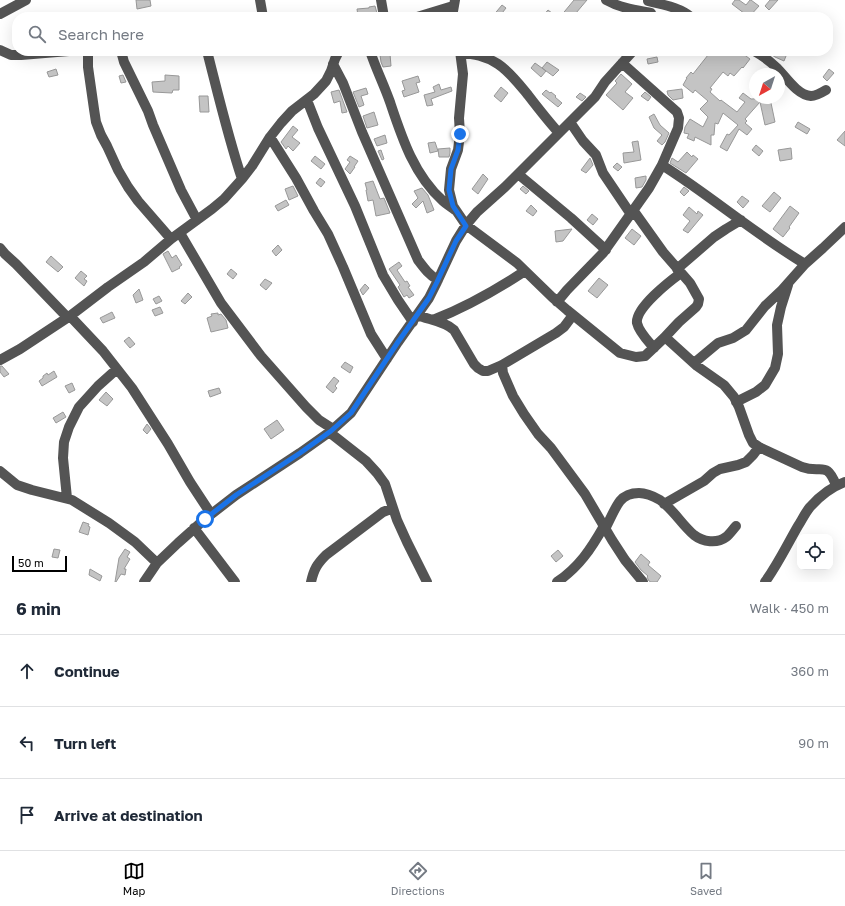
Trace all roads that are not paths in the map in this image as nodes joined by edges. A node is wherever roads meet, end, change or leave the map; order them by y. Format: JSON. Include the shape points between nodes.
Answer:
{"nodes":[{"id":1,"x":26,"y":0,"type":"edge"},
{"id":2,"x":260,"y":0,"type":"edge"},
{"id":3,"x":381,"y":0,"type":"edge"},
{"id":4,"x":606,"y":0,"type":"edge"},
{"id":5,"x":648,"y":1,"type":"edge"},
{"id":6,"x":454,"y":3,"type":"edge"},
{"id":7,"x":262,"y":12,"type":"edge"},
{"id":8,"x":383,"y":12,"type":"edge"},
{"id":9,"x":430,"y":12,"type":"edge"},
{"id":10,"x":641,"y":12,"type":"edge"},
{"id":11,"x":650,"y":12,"type":"edge"},
{"id":12,"x":683,"y":12,"type":"edge"},
{"id":13,"x":0,"y":14,"type":"edge"},
{"id":14,"x":0,"y":50,"type":"edge"},
{"id":15,"x":12,"y":54,"type":"edge"},
{"id":16,"x":88,"y":56,"type":"edge"},
{"id":17,"x":122,"y":56,"type":"edge"},
{"id":18,"x":208,"y":56,"type":"edge"},
{"id":19,"x":337,"y":56,"type":"edge"},
{"id":20,"x":372,"y":56,"type":"edge"},
{"id":21,"x":461,"y":56,"type":"edge"},
{"id":22,"x":480,"y":56,"type":"edge"},
{"id":23,"x":628,"y":56,"type":"edge"},
{"id":24,"x":763,"y":56,"type":"edge"},
{"id":25,"x":622,"y":63,"type":"junction"},
{"id":26,"x":334,"y":64,"type":"junction"},
{"id":27,"x":826,"y":90,"type":"dead end"},
{"id":28,"x":307,"y":100,"type":"junction"},
{"id":29,"x":570,"y":122,"type":"junction"},
{"id":30,"x":559,"y":134,"type":"junction"},
{"id":31,"x":270,"y":137,"type":"junction"},
{"id":32,"x":662,"y":165,"type":"junction"},
{"id":33,"x":518,"y":174,"type":"junction"},
{"id":34,"x":242,"y":179,"type":"junction"},
{"id":35,"x":455,"y":210,"type":"junction"},
{"id":36,"x":632,"y":212,"type":"junction"},
{"id":37,"x":197,"y":220,"type":"junction"},
{"id":38,"x":741,"y":220,"type":"junction"},
{"id":39,"x":466,"y":226,"type":"junction"},
{"id":40,"x":845,"y":227,"type":"edge"},
{"id":41,"x":180,"y":233,"type":"junction"},
{"id":42,"x":171,"y":239,"type":"junction"},
{"id":43,"x":0,"y":248,"type":"edge"},
{"id":44,"x":606,"y":250,"type":"junction"},
{"id":45,"x":805,"y":264,"type":"junction"},
{"id":46,"x":525,"y":271,"type":"junction"},
{"id":47,"x":679,"y":271,"type":"junction"},
{"id":48,"x":438,"y":280,"type":"junction"},
{"id":49,"x":790,"y":281,"type":"junction"},
{"id":50,"x":557,"y":302,"type":"junction"},
{"id":51,"x":573,"y":315,"type":"junction"},
{"id":52,"x":68,"y":316,"type":"junction"},
{"id":53,"x":415,"y":318,"type":"junction"},
{"id":54,"x":433,"y":320,"type":"junction"},
{"id":55,"x":665,"y":337,"type":"junction"},
{"id":56,"x":654,"y":348,"type":"junction"},
{"id":57,"x":387,"y":359,"type":"junction"},
{"id":58,"x":0,"y":360,"type":"edge"},
{"id":59,"x":694,"y":363,"type":"junction"},
{"id":60,"x":502,"y":365,"type":"junction"},
{"id":61,"x":117,"y":369,"type":"junction"},
{"id":62,"x":736,"y":402,"type":"junction"},
{"id":63,"x":331,"y":430,"type":"junction"},
{"id":64,"x":759,"y":447,"type":"junction"},
{"id":65,"x":0,"y":471,"type":"edge"},
{"id":66,"x":841,"y":483,"type":"edge"},
{"id":67,"x":67,"y":498,"type":"junction"},
{"id":68,"x":664,"y":504,"type":"junction"},
{"id":69,"x":393,"y":508,"type":"junction"},
{"id":70,"x":211,"y":514,"type":"junction"},
{"id":71,"x":736,"y":526,"type":"dead end"},
{"id":72,"x":604,"y":527,"type":"junction"},
{"id":73,"x":194,"y":528,"type":"junction"},
{"id":74,"x":157,"y":563,"type":"junction"},
{"id":75,"x":562,"y":581,"type":"edge"},
{"id":76,"x":144,"y":582,"type":"edge"},
{"id":77,"x":235,"y":582,"type":"edge"},
{"id":78,"x":311,"y":582,"type":"edge"},
{"id":79,"x":427,"y":582,"type":"edge"},
{"id":80,"x":643,"y":582,"type":"edge"},
{"id":81,"x":765,"y":582,"type":"edge"}],
"edges":[{"from":1,"to":13,"type":"street"},
{"from":2,"to":7,"type":"street"},
{"from":3,"to":8,"type":"street"},
{"from":4,"to":10,"type":"street","via":[[614,5]]},
{"from":5,"to":11,"type":"street"},
{"from":5,"to":12,"type":"street","via":[[672,6]]},
{"from":6,"to":9,"type":"street"},
{"from":14,"to":15,"type":"street"},
{"from":16,"to":42,"type":"street","via":[[96,122],[101,135],[128,187]]},
{"from":17,"to":37,"type":"street","via":[[181,190]]},
{"from":18,"to":34,"type":"street"},
{"from":19,"to":26,"type":"street"},
{"from":20,"to":35,"type":"street","via":[[397,125],[418,171],[444,202]]},
{"from":21,"to":35,"type":"street","via":[[463,74],[460,134],[458,150],[451,169],[449,190]]},
{"from":22,"to":30,"type":"street","via":[[497,63],[506,71]]},
{"from":23,"to":25,"type":"street"},
{"from":24,"to":27,"type":"street","via":[[803,93],[810,96]]},
{"from":25,"to":29,"type":"street","via":[[595,97]]},
{"from":25,"to":32,"type":"street","via":[[677,112],[678,128]]},
{"from":26,"to":28,"type":"street","via":[[326,81]]},
{"from":26,"to":48,"type":"street","via":[[418,260],[432,277]]},
{"from":28,"to":31,"type":"street","via":[[292,111]]},
{"from":28,"to":53,"type":"street","via":[[383,275],[398,300]]},
{"from":29,"to":30,"type":"street"},
{"from":29,"to":36,"type":"street","via":[[596,155],[607,181]]},
{"from":30,"to":33,"type":"street"},
{"from":31,"to":34,"type":"street"},
{"from":31,"to":57,"type":"street","via":[[328,234],[371,334]]},
{"from":32,"to":36,"type":"street"},
{"from":32,"to":38,"type":"street"},
{"from":33,"to":39,"type":"street","via":[[477,212]]},
{"from":33,"to":44,"type":"street"},
{"from":34,"to":37,"type":"street","via":[[224,199]]},
{"from":35,"to":39,"type":"street"},
{"from":36,"to":44,"type":"street"},
{"from":36,"to":47,"type":"street"},
{"from":37,"to":41,"type":"street"},
{"from":38,"to":45,"type":"street"},
{"from":38,"to":47,"type":"street","via":[[714,237]]},
{"from":39,"to":46,"type":"street"},
{"from":39,"to":48,"type":"street"},
{"from":40,"to":45,"type":"street"},
{"from":41,"to":42,"type":"street"},
{"from":41,"to":63,"type":"street","via":[[221,302],[261,356],[306,407]]},
{"from":42,"to":52,"type":"street","via":[[144,262]]},
{"from":43,"to":52,"type":"street"},
{"from":44,"to":50,"type":"street"},
{"from":45,"to":49,"type":"street"},
{"from":46,"to":50,"type":"street"},
{"from":46,"to":54,"type":"street","via":[[455,311]]},
{"from":47,"to":55,"type":"street","via":[[694,289],[699,302]]},
{"from":47,"to":56,"type":"street","via":[[642,307],[636,321]]},
{"from":48,"to":53,"type":"street"},
{"from":49,"to":59,"type":"street","via":[[746,330],[718,343]]},
{"from":49,"to":62,"type":"street","via":[[777,325],[778,354],[775,368],[765,386]]},
{"from":50,"to":51,"type":"street"},
{"from":51,"to":56,"type":"street","via":[[620,353],[636,358],[645,356]]},
{"from":51,"to":60,"type":"street","via":[[556,333]]},
{"from":52,"to":58,"type":"street"},
{"from":52,"to":61,"type":"street"},
{"from":53,"to":54,"type":"street"},
{"from":53,"to":57,"type":"street"},
{"from":54,"to":60,"type":"street","via":[[454,330],[478,368],[488,371]]},
{"from":55,"to":56,"type":"street"},
{"from":55,"to":59,"type":"street"},
{"from":57,"to":63,"type":"street","via":[[351,413]]},
{"from":59,"to":62,"type":"street","via":[[724,385]]},
{"from":60,"to":72,"type":"street","via":[[513,396],[524,414],[585,494]]},
{"from":61,"to":67,"type":"street","via":[[79,407],[69,427],[64,442],[63,458]]},
{"from":61,"to":70,"type":"street","via":[[144,406]]},
{"from":62,"to":64,"type":"street","via":[[753,443]]},
{"from":63,"to":69,"type":"street","via":[[377,473]]},
{"from":63,"to":70,"type":"street"},
{"from":64,"to":66,"type":"street","via":[[808,469],[827,470]]},
{"from":64,"to":68,"type":"street","via":[[746,462],[713,473]]},
{"from":65,"to":67,"type":"street","via":[[17,485]]},
{"from":66,"to":81,"type":"street","via":[[820,497],[809,509]]},
{"from":67,"to":74,"type":"street","via":[[109,523],[135,542]]},
{"from":68,"to":71,"type":"street","via":[[701,540],[719,541]]},
{"from":68,"to":72,"type":"street","via":[[651,495],[640,493],[624,497]]},
{"from":69,"to":78,"type":"street","via":[[326,555],[314,570]]},
{"from":69,"to":79,"type":"street"},
{"from":70,"to":73,"type":"street"},
{"from":72,"to":75,"type":"street","via":[[580,563]]},
{"from":72,"to":80,"type":"street"},
{"from":73,"to":74,"type":"street"},
{"from":73,"to":77,"type":"street"},
{"from":74,"to":76,"type":"street"}]}
